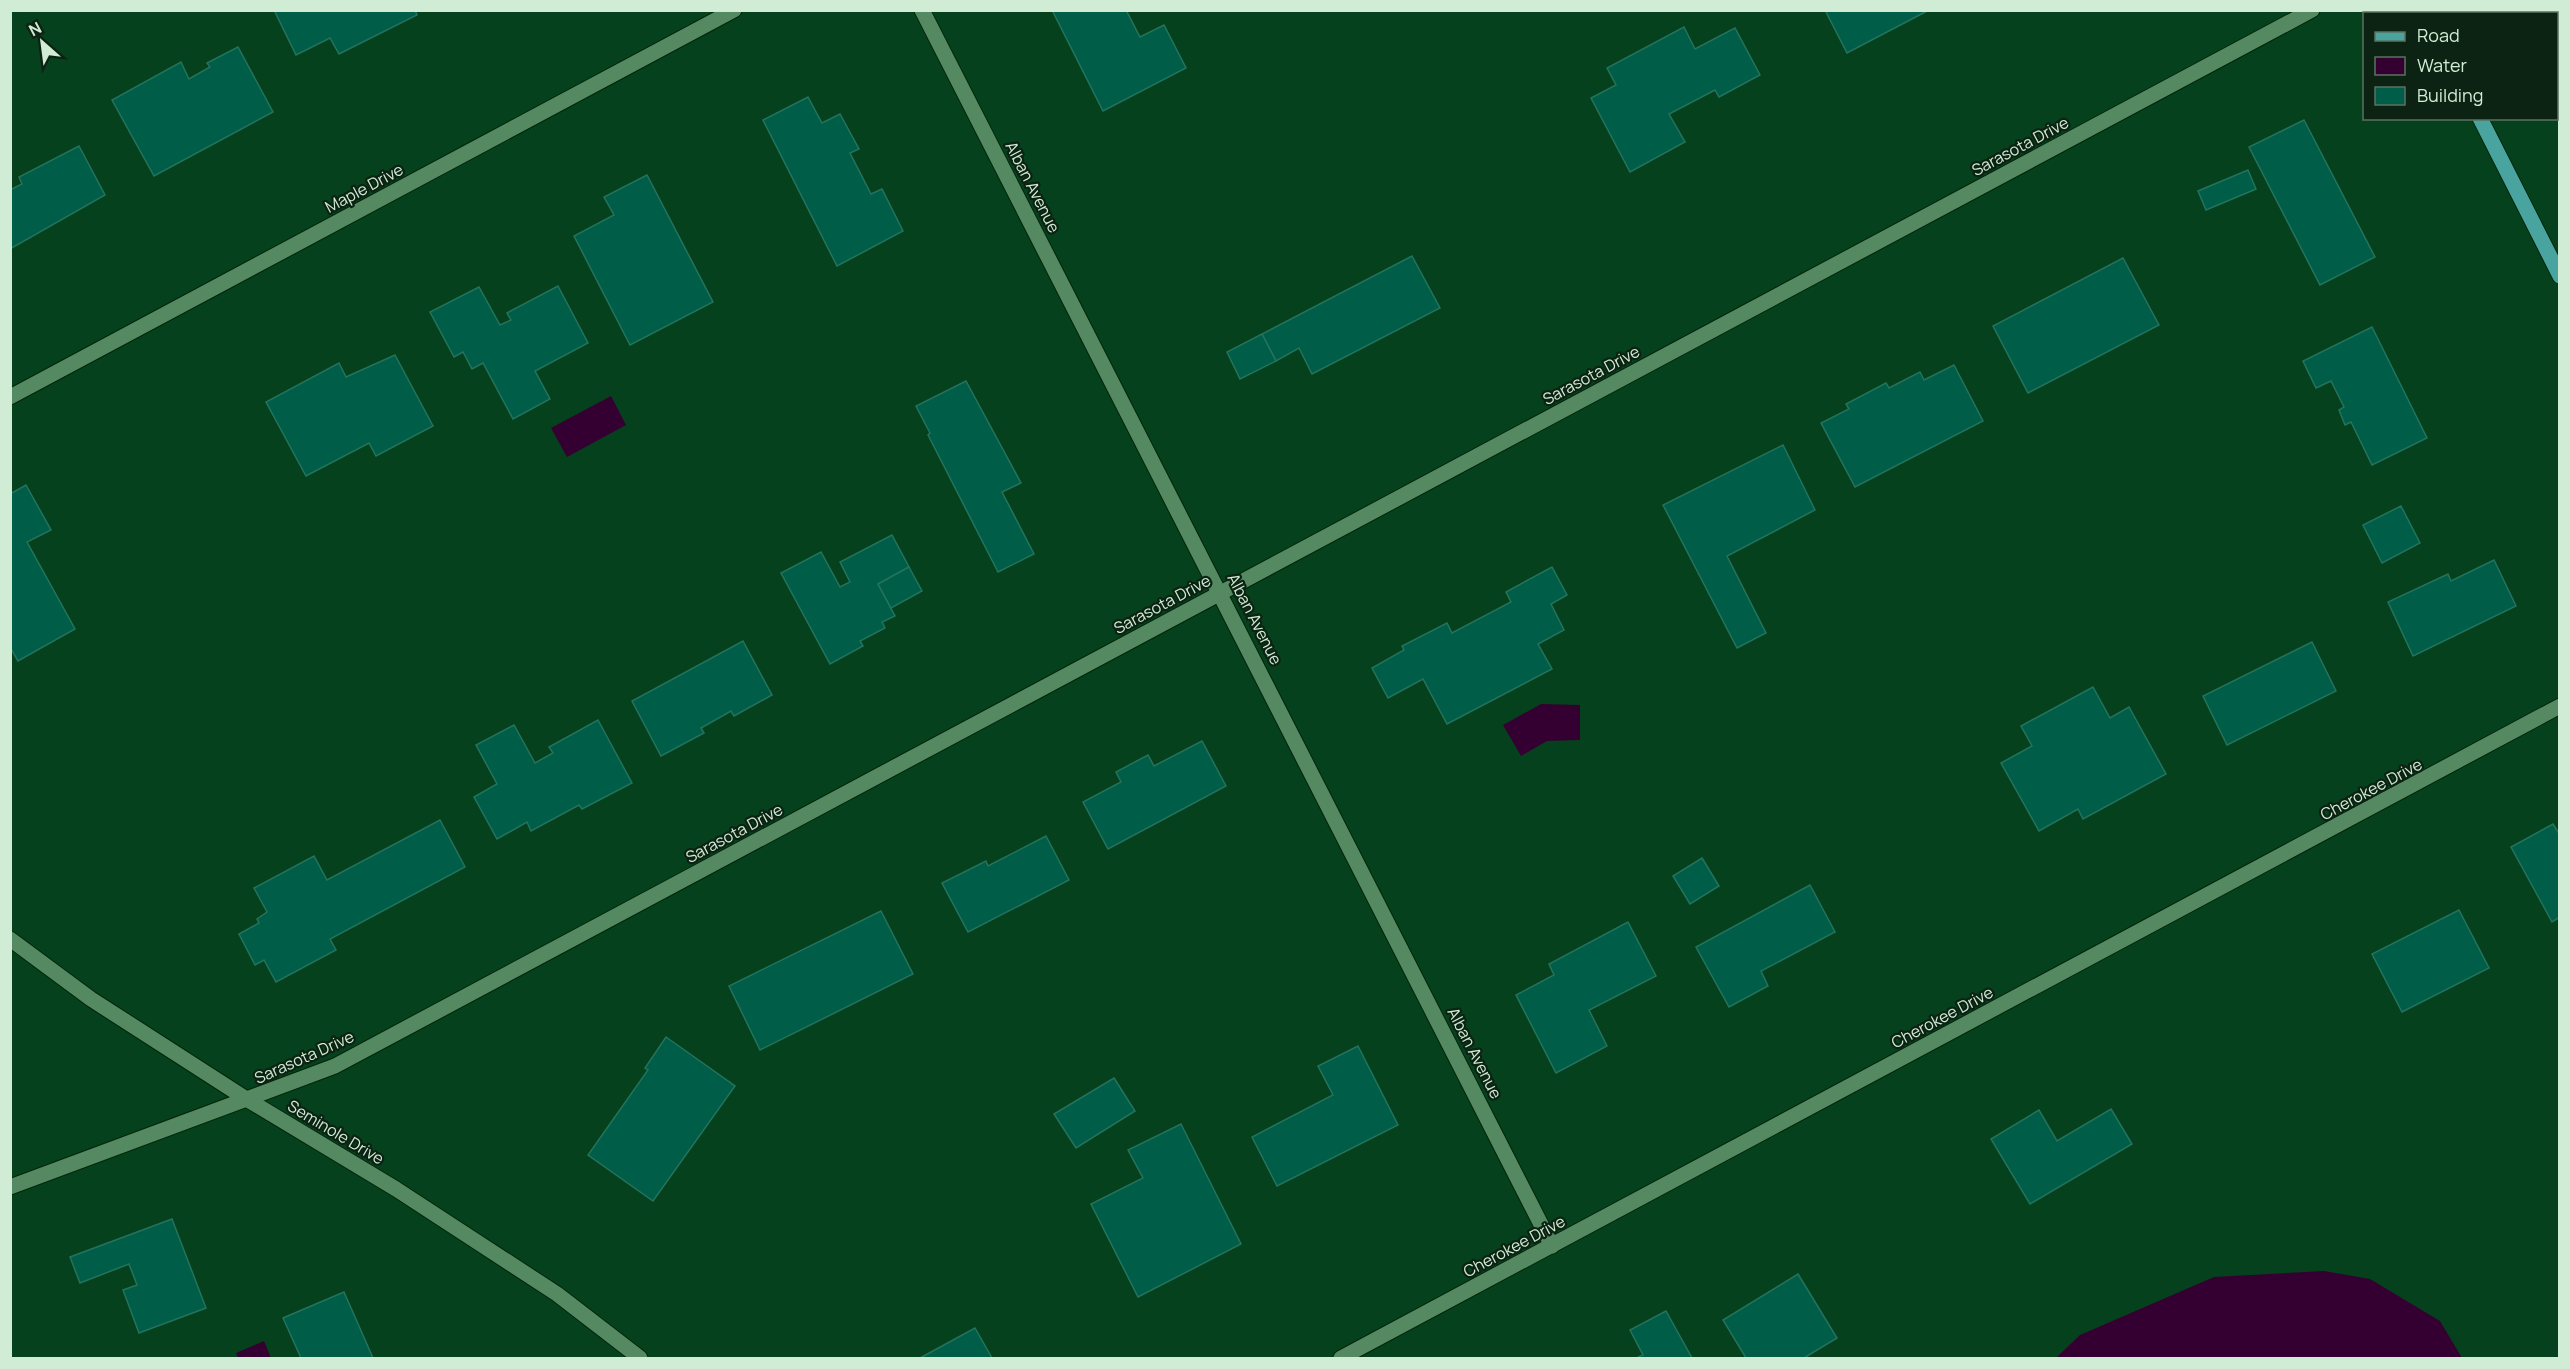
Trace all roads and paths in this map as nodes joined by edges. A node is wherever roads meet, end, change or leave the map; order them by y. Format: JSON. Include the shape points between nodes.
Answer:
{"nodes":[{"id":1,"x":734,"y":10,"type":"edge"},
{"id":2,"x":922,"y":10,"type":"edge"},
{"id":3,"x":2312,"y":10,"type":"edge"},
{"id":4,"x":2481,"y":120,"type":"edge"},
{"id":5,"x":2559,"y":276,"type":"edge"},
{"id":6,"x":10,"y":397,"type":"edge"},
{"id":7,"x":1221,"y":592,"type":"junction"},
{"id":8,"x":2559,"y":706,"type":"edge"},
{"id":9,"x":10,"y":939,"type":"edge"},
{"id":10,"x":248,"y":1100,"type":"junction"},
{"id":11,"x":10,"y":1187,"type":"edge"},
{"id":12,"x":1552,"y":1246,"type":"junction"},
{"id":13,"x":640,"y":1359,"type":"edge"},
{"id":14,"x":1341,"y":1359,"type":"edge"}],
"edges":[{"from":1,"to":6,"type":"street","name":"Maple Drive"},
{"from":2,"to":7,"type":"street","name":"Alban Avenue"},
{"from":3,"to":7,"type":"street","name":"Sarasota Drive"},
{"from":4,"to":5,"type":"main road"},
{"from":7,"to":10,"type":"street","name":"Sarasota Drive","via":[[335,1066]]},
{"from":7,"to":12,"type":"street","name":"Alban Avenue"},
{"from":8,"to":12,"type":"street","name":"Cherokee Drive"},
{"from":9,"to":10,"type":"street","name":"Seminole Drive","via":[[91,999]]},
{"from":10,"to":11,"type":"street","name":"Sarasota Drive"},
{"from":10,"to":13,"type":"street","name":"Seminole Drive","via":[[396,1189],[557,1294]]},
{"from":12,"to":14,"type":"street","name":"Cherokee Drive"}]}
